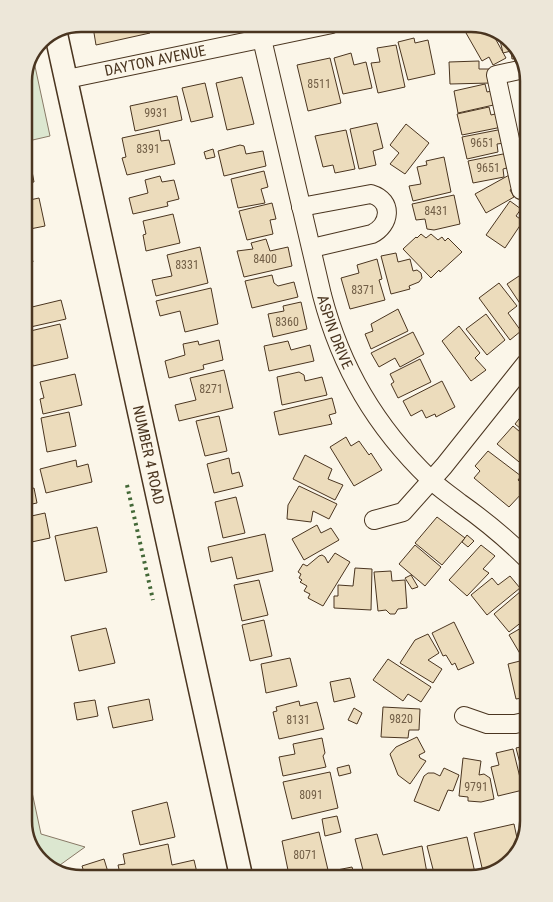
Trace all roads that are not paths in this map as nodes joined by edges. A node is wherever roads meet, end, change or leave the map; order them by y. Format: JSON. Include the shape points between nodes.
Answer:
{"nodes":[{"id":1,"x":292,"y":33,"type":"edge"},
{"id":2,"x":57,"y":39,"type":"edge"},
{"id":3,"x":262,"y":39,"type":"junction"},
{"id":4,"x":519,"y":70,"type":"edge"},
{"id":5,"x":67,"y":79,"type":"junction"},
{"id":6,"x":520,"y":185,"type":"edge"},
{"id":7,"x":301,"y":207,"type":"junction"},
{"id":8,"x":312,"y":248,"type":"junction"},
{"id":9,"x":520,"y":370,"type":"edge"},
{"id":10,"x":431,"y":480,"type":"junction"},
{"id":11,"x":374,"y":520,"type":"dead end"},
{"id":12,"x":520,"y":552,"type":"edge"},
{"id":13,"x":464,"y":716,"type":"dead end"},
{"id":14,"x":520,"y":722,"type":"edge"},
{"id":15,"x":240,"y":869,"type":"edge"}],
"edges":[{"from":1,"to":3,"type":"street","name":"DAYTON AVENUE"},
{"from":2,"to":5,"type":"main road","name":"NUMBER 4 ROAD"},
{"from":3,"to":5,"type":"street","name":"DAYTON AVENUE"},
{"from":3,"to":7,"type":"street","name":"ASPIN DRIVE"},
{"from":4,"to":6,"type":"street","via":[[496,75]]},
{"from":5,"to":15,"type":"main road","name":"NUMBER 4 ROAD"},
{"from":7,"to":8,"type":"street","name":"ASPIN DRIVE"},
{"from":7,"to":8,"type":"street","via":[[371,194],[385,204],[386,218],[379,230]]},
{"from":8,"to":10,"type":"street","name":"ASPIN DRIVE","via":[[329,322],[362,396],[402,450]]},
{"from":9,"to":10,"type":"street"},
{"from":10,"to":11,"type":"street","via":[[404,512]]},
{"from":10,"to":12,"type":"street","name":"ASPIN DRIVE"},
{"from":13,"to":14,"type":"street","via":[[487,724]]}]}
